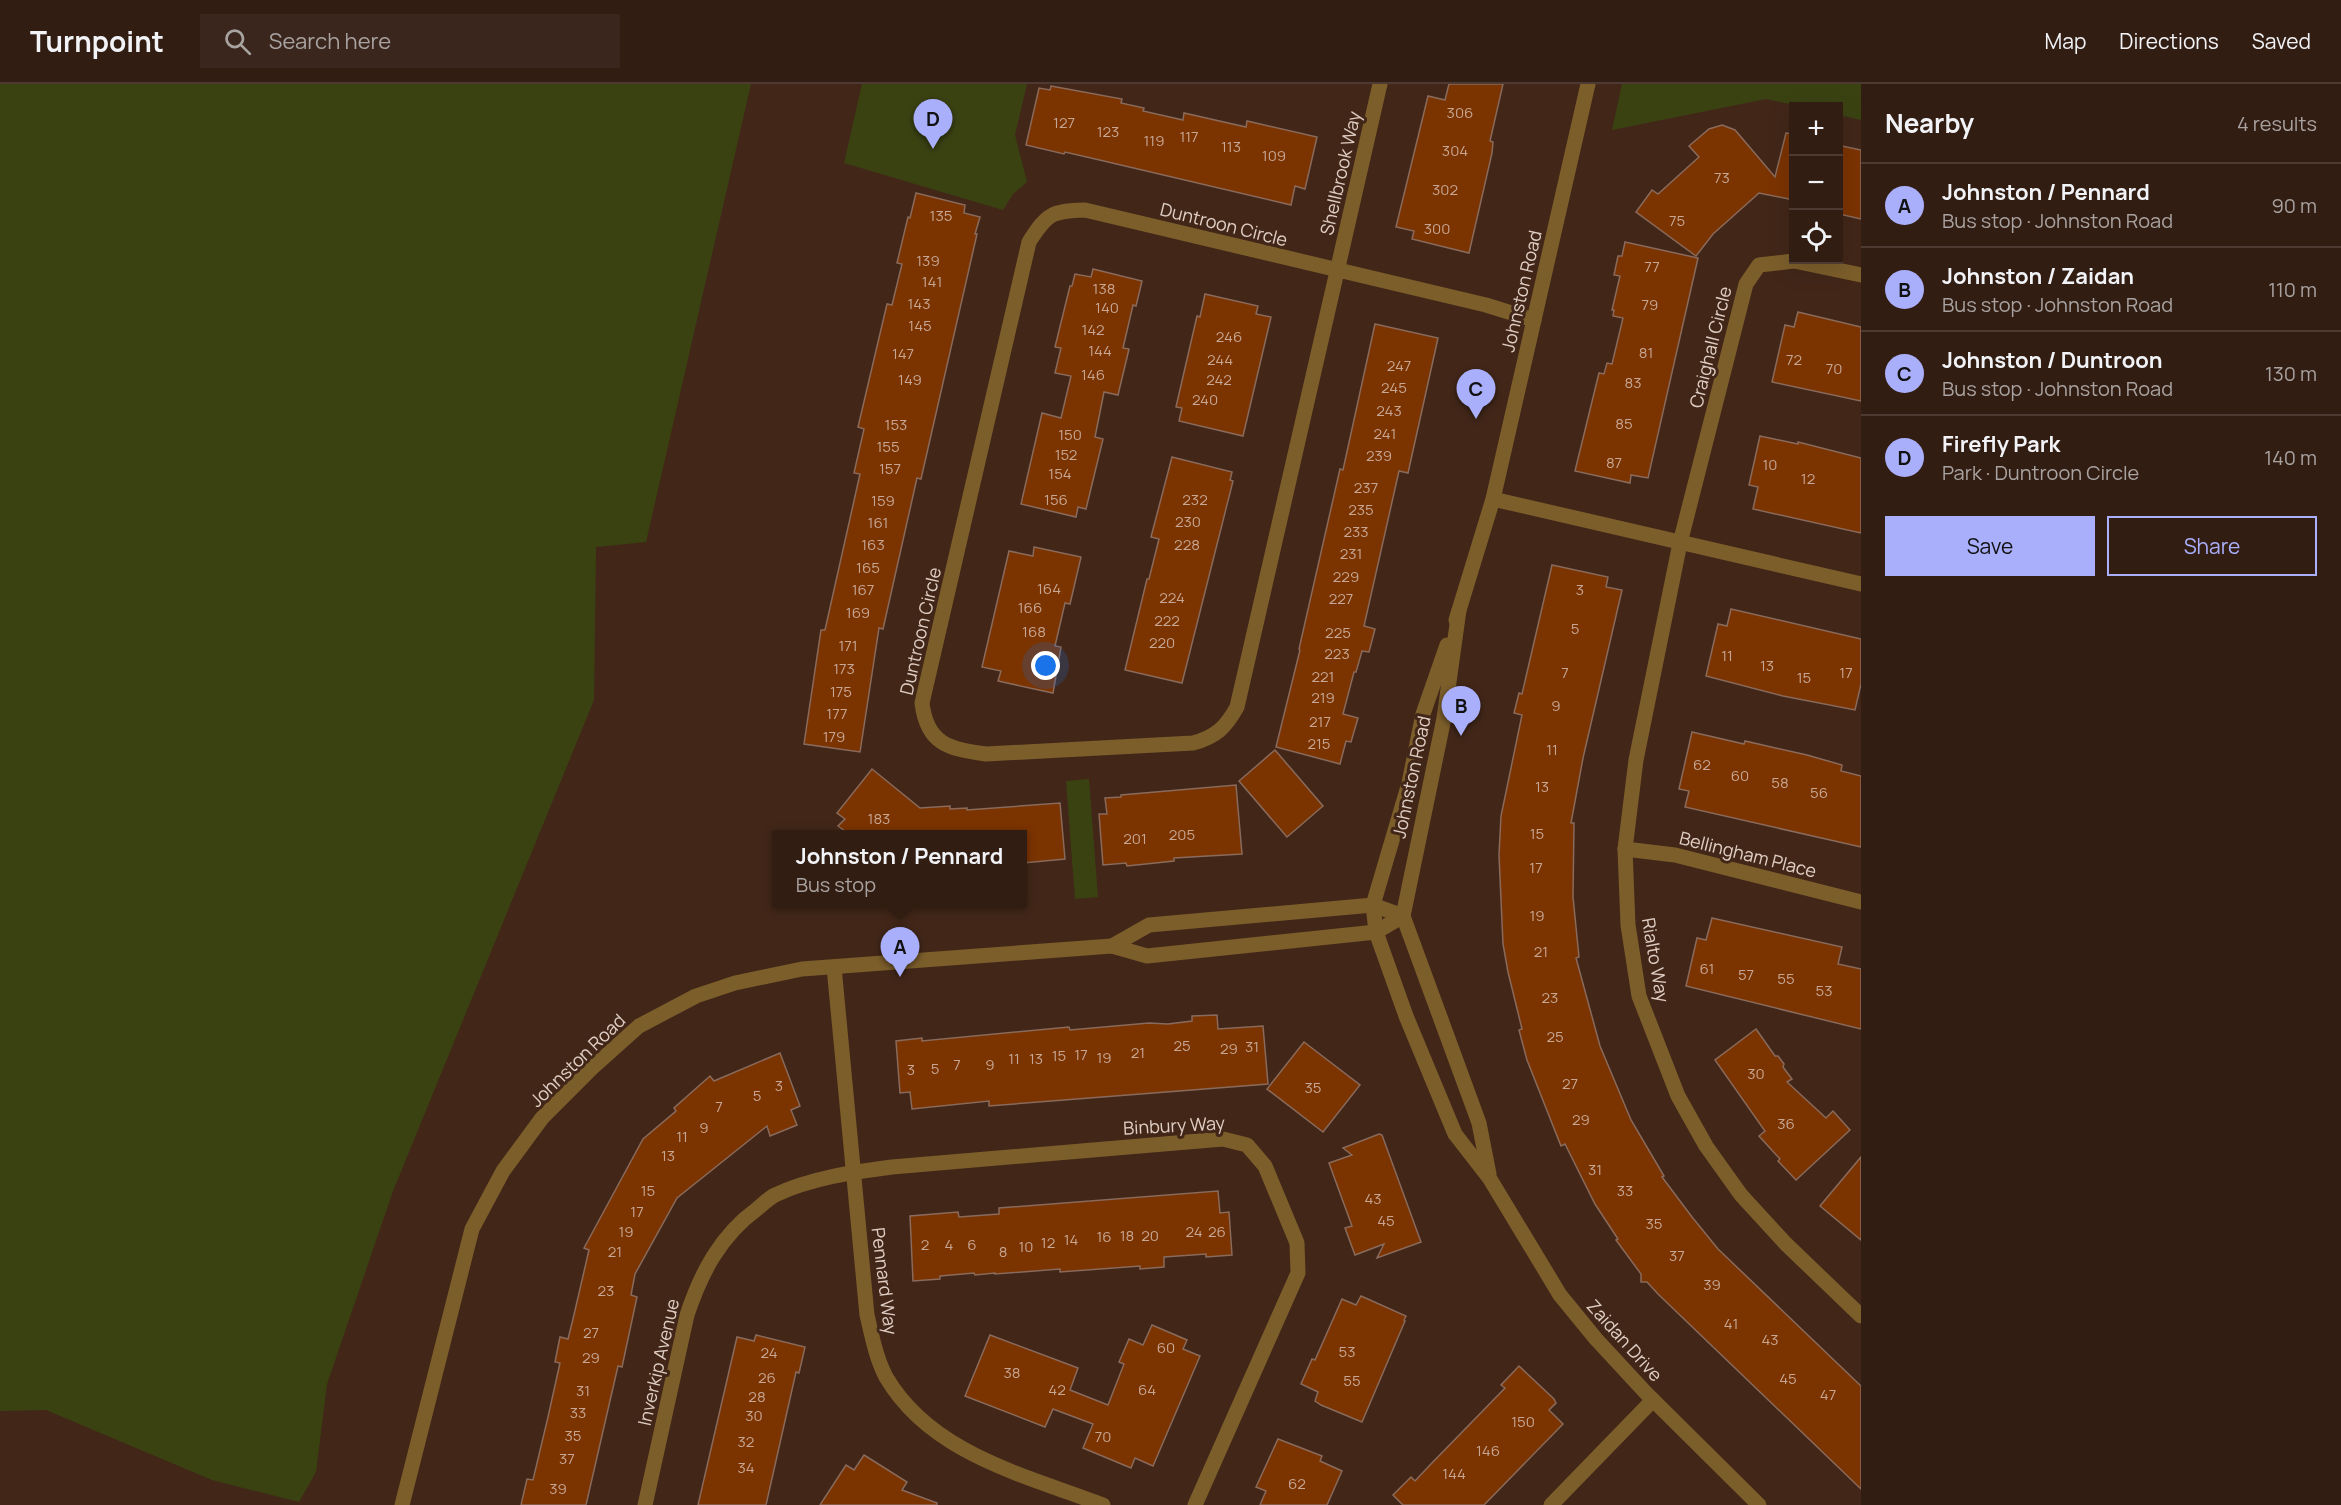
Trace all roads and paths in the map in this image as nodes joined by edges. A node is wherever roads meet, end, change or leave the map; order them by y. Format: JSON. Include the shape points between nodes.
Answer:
{"nodes":[{"id":1,"x":1380,"y":84,"type":"edge"},
{"id":2,"x":1588,"y":84,"type":"edge"},
{"id":3,"x":1337,"y":271,"type":"junction"},
{"id":4,"x":1861,"y":275,"type":"edge"},
{"id":5,"x":1534,"y":320,"type":"junction"},
{"id":6,"x":1493,"y":499,"type":"junction"},
{"id":7,"x":1680,"y":543,"type":"junction"},
{"id":8,"x":1861,"y":585,"type":"edge"},
{"id":9,"x":1459,"y":610,"type":"junction"},
{"id":10,"x":1625,"y":849,"type":"junction"},
{"id":11,"x":1861,"y":902,"type":"edge"},
{"id":12,"x":1372,"y":905,"type":"junction"},
{"id":13,"x":1403,"y":916,"type":"junction"},
{"id":14,"x":1376,"y":932,"type":"junction"},
{"id":15,"x":1112,"y":946,"type":"junction"},
{"id":16,"x":834,"y":967,"type":"junction"},
{"id":17,"x":853,"y":1172,"type":"junction"},
{"id":18,"x":1490,"y":1179,"type":"junction"},
{"id":19,"x":1861,"y":1316,"type":"edge"},
{"id":20,"x":1653,"y":1400,"type":"junction"},
{"id":21,"x":402,"y":1505,"type":"edge"},
{"id":22,"x":645,"y":1505,"type":"edge"},
{"id":23,"x":1103,"y":1505,"type":"edge"},
{"id":24,"x":1195,"y":1505,"type":"edge"},
{"id":25,"x":1551,"y":1505,"type":"edge"},
{"id":26,"x":1759,"y":1505,"type":"edge"}],
"edges":[{"from":1,"to":3,"type":"street","name":"Shellbrook Way"},
{"from":2,"to":5,"type":"street","name":"Johnston Road"},
{"from":3,"to":3,"type":"street","name":"Duntroon Circle","via":[[1085,210],[1065,210],[1044,218],[1029,242],[922,703],[924,721],[938,741],[954,750],[986,754],[1064,750],[1193,743],[1210,739],[1226,726],[1237,707]]},
{"from":3,"to":5,"type":"street","name":"Duntroon Circle"},
{"from":4,"to":7,"type":"street","name":"Craighall Circle","via":[[1794,261],[1759,265],[1746,284]]},
{"from":5,"to":6,"type":"street","name":"Johnston Road"},
{"from":6,"to":7,"type":"street"},
{"from":6,"to":9,"type":"street","name":"Johnston Road"},
{"from":7,"to":8,"type":"street"},
{"from":7,"to":10,"type":"street","name":"Rialto Way","via":[[1636,760]]},
{"from":9,"to":12,"type":"street","name":"Johnston Road","via":[[1423,714],[1409,783]]},
{"from":9,"to":13,"type":"street","name":"Johnston Road","via":[[1444,718]]},
{"from":10,"to":11,"type":"street","name":"Bellingham Place","via":[[1675,855]]},
{"from":10,"to":19,"type":"street","name":"Rialto Way","via":[[1628,925],[1639,996],[1678,1096],[1706,1146],[1742,1195]]},
{"from":12,"to":13,"type":"street","name":"Johnston Road"},
{"from":12,"to":14,"type":"street","name":"Johnston Road"},
{"from":12,"to":15,"type":"street","name":"Johnston Road","via":[[1149,925]]},
{"from":13,"to":14,"type":"street","name":"Johnston Road"},
{"from":13,"to":18,"type":"street","name":"Zaidan Drive","via":[[1479,1123]]},
{"from":14,"to":15,"type":"street","name":"Johnston Road","via":[[1147,956]]},
{"from":14,"to":18,"type":"street","name":"Zaidan Drive","via":[[1455,1134]]},
{"from":15,"to":16,"type":"street","name":"Johnston Road"},
{"from":16,"to":17,"type":"street","name":"Pennard Way"},
{"from":16,"to":21,"type":"street","name":"Johnston Road","via":[[802,969],[735,983],[696,996],[639,1026],[542,1118],[503,1171],[472,1228]]},
{"from":17,"to":22,"type":"street","name":"Inverkip Avenue","via":[[773,1196],[726,1237],[709,1261],[687,1315]]},
{"from":17,"to":23,"type":"street","name":"Pennard Way","via":[[867,1316],[886,1376],[904,1401],[925,1424],[970,1454]]},
{"from":17,"to":24,"type":"street","name":"Binbury Way","via":[[1223,1139],[1247,1145],[1265,1166],[1297,1243],[1298,1273]]},
{"from":18,"to":20,"type":"street","name":"Zaidan Drive","via":[[1560,1295]]},
{"from":20,"to":25,"type":"street"},
{"from":20,"to":26,"type":"street","name":"Zaidan Drive"}]}
